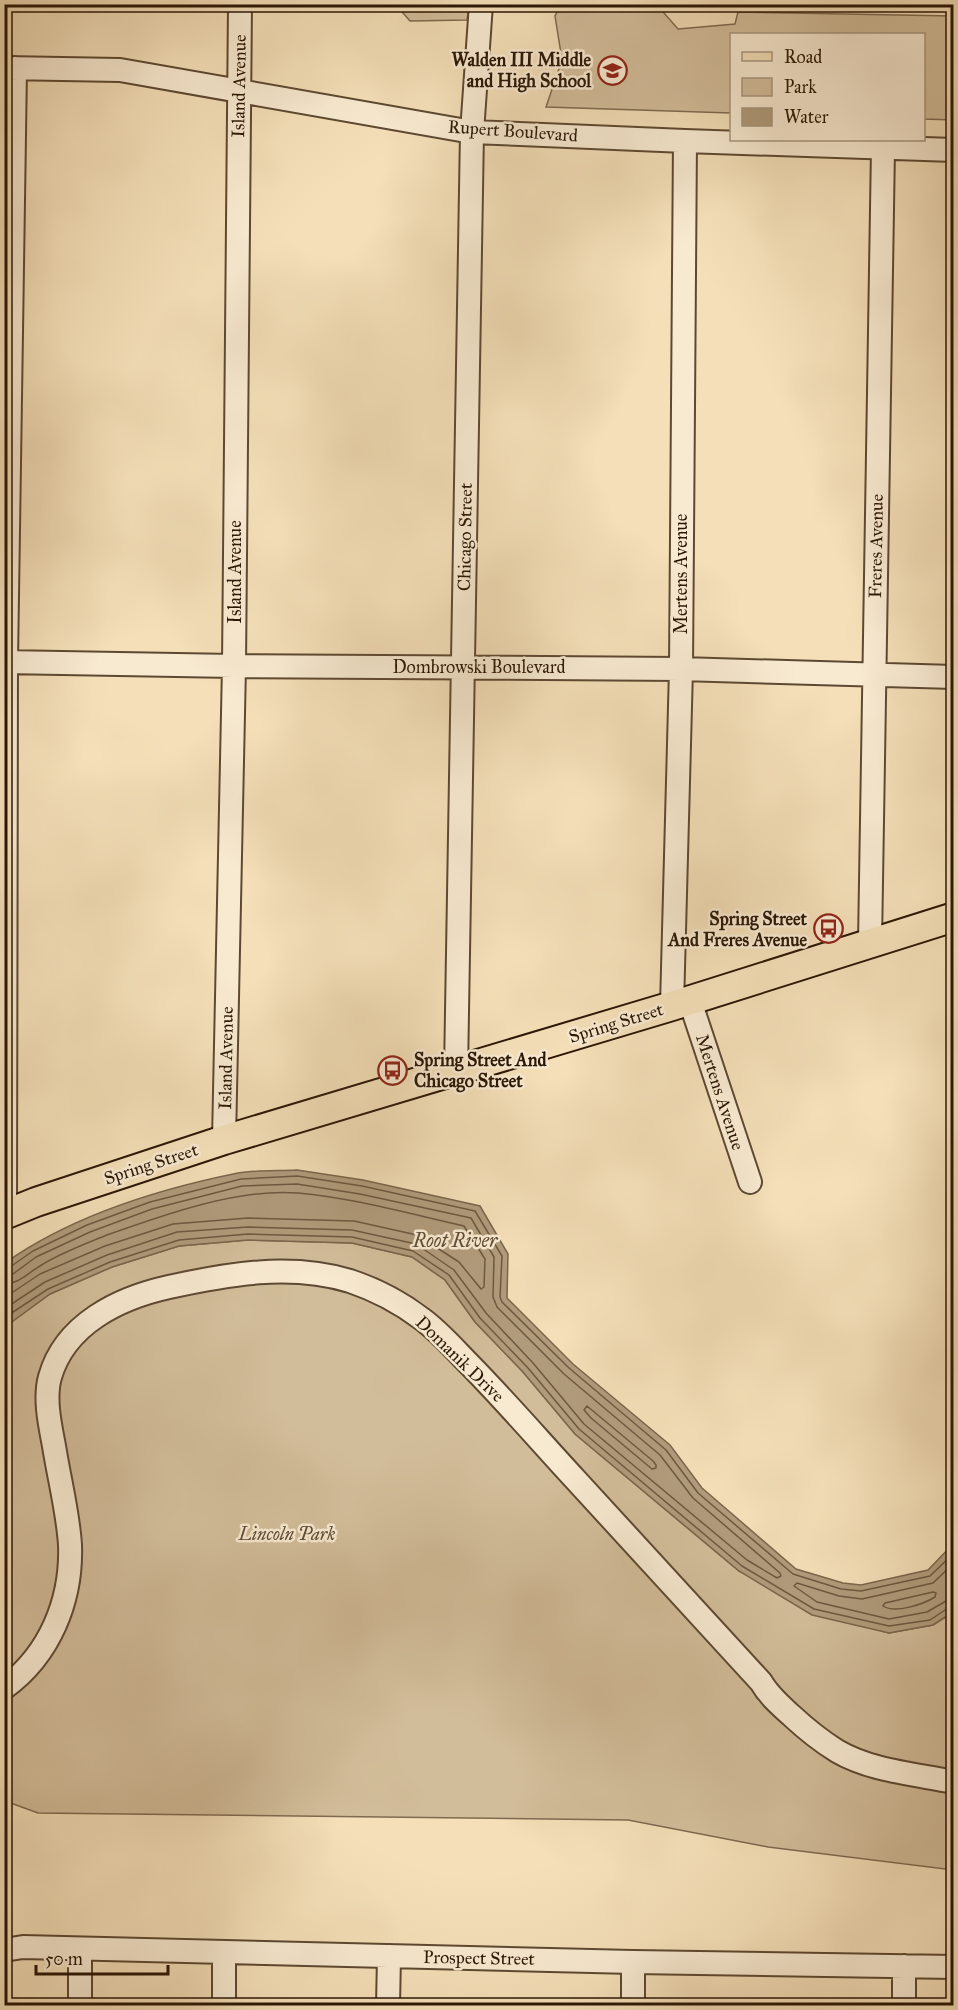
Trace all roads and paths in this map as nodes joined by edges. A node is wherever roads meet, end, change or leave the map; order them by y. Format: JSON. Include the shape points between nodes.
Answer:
{"nodes":[{"id":1,"x":240,"y":4,"type":"edge"},
{"id":2,"x":482,"y":4,"type":"edge"},
{"id":3,"x":10,"y":68,"type":"edge"},
{"id":4,"x":238,"y":92,"type":"junction"},
{"id":5,"x":472,"y":132,"type":"junction"},
{"id":6,"x":685,"y":141,"type":"junction"},
{"id":7,"x":884,"y":148,"type":"junction"},
{"id":8,"x":954,"y":150,"type":"edge"},
{"id":9,"x":5,"y":662,"type":"edge"},
{"id":10,"x":234,"y":666,"type":"junction"},
{"id":11,"x":463,"y":667,"type":"junction"},
{"id":12,"x":681,"y":669,"type":"junction"},
{"id":13,"x":874,"y":675,"type":"junction"},
{"id":14,"x":954,"y":677,"type":"edge"},
{"id":15,"x":954,"y":916,"type":"edge"},
{"id":16,"x":870,"y":943,"type":"junction"},
{"id":17,"x":681,"y":1004,"type":"junction"},
{"id":18,"x":456,"y":1071,"type":"junction"},
{"id":19,"x":224,"y":1140,"type":"junction"},
{"id":20,"x":750,"y":1182,"type":"dead end"},
{"id":21,"x":5,"y":1215,"type":"edge"},
{"id":22,"x":4,"y":1688,"type":"edge"},
{"id":23,"x":954,"y":1782,"type":"edge"},
{"id":24,"x":80,"y":1949,"type":"junction"},
{"id":25,"x":4,"y":1950,"type":"edge"},
{"id":26,"x":224,"y":1953,"type":"junction"},
{"id":27,"x":389,"y":1956,"type":"junction"},
{"id":28,"x":633,"y":1962,"type":"junction"},
{"id":29,"x":904,"y":1966,"type":"junction"},
{"id":30,"x":954,"y":1966,"type":"edge"},
{"id":31,"x":80,"y":2006,"type":"edge"},
{"id":32,"x":224,"y":2006,"type":"edge"},
{"id":33,"x":388,"y":2006,"type":"edge"},
{"id":34,"x":633,"y":2006,"type":"edge"},
{"id":35,"x":904,"y":2006,"type":"edge"}],
"edges":[{"from":1,"to":4,"type":"street","name":"Island Avenue"},
{"from":2,"to":5,"type":"street","name":"Chicago Street"},
{"from":3,"to":4,"type":"street","name":"Rupert Boulevard","via":[[120,70]]},
{"from":3,"to":9,"type":"street"},
{"from":4,"to":5,"type":"street","name":"Rupert Boulevard"},
{"from":4,"to":10,"type":"street","name":"Island Avenue"},
{"from":5,"to":6,"type":"street","name":"Rupert Boulevard"},
{"from":5,"to":11,"type":"street","name":"Chicago Street"},
{"from":6,"to":7,"type":"street","name":"Rupert Boulevard"},
{"from":6,"to":12,"type":"street","name":"Mertens Avenue"},
{"from":7,"to":8,"type":"street","name":"Rupert Boulevard"},
{"from":7,"to":13,"type":"street","name":"Freres Avenue"},
{"from":9,"to":10,"type":"street","name":"Dombrowski Boulevard"},
{"from":9,"to":21,"type":"street"},
{"from":10,"to":11,"type":"street","name":"Dombrowski Boulevard"},
{"from":10,"to":19,"type":"street","name":"Island Avenue"},
{"from":11,"to":12,"type":"street","name":"Dombrowski Boulevard"},
{"from":11,"to":18,"type":"street","name":"Chicago Street"},
{"from":12,"to":13,"type":"street","name":"Dombrowski Boulevard"},
{"from":12,"to":17,"type":"street","name":"Mertens Avenue"},
{"from":13,"to":14,"type":"street","name":"Dombrowski Boulevard"},
{"from":13,"to":16,"type":"street","name":"Freres Avenue"},
{"from":15,"to":16,"type":"main road","name":"Spring Street"},
{"from":16,"to":17,"type":"main road","name":"Spring Street"},
{"from":17,"to":18,"type":"main road","name":"Spring Street"},
{"from":17,"to":20,"type":"street","name":"Mertens Avenue"},
{"from":18,"to":19,"type":"main road","name":"Spring Street"},
{"from":19,"to":21,"type":"main road","name":"Spring Street"},
{"from":22,"to":23,"type":"street","name":"Domanik Drive","via":[[29,1667],[46,1644],[69,1580],[70,1544],[48,1411],[50,1378],[66,1344],[94,1316],[125,1299],[162,1288],[258,1272],[305,1273],[350,1281],[423,1319],[486,1381],[767,1693],[820,1740],[856,1760]]},
{"from":24,"to":25,"type":"street","name":"Prospect Street"},
{"from":24,"to":26,"type":"street","name":"Prospect Street"},
{"from":24,"to":31,"type":"street"},
{"from":26,"to":27,"type":"street","name":"Prospect Street"},
{"from":26,"to":32,"type":"street"},
{"from":27,"to":28,"type":"street","name":"Prospect Street"},
{"from":27,"to":33,"type":"street"},
{"from":28,"to":29,"type":"street","name":"Prospect Street"},
{"from":28,"to":34,"type":"street"},
{"from":29,"to":30,"type":"street","name":"Prospect Street"},
{"from":29,"to":35,"type":"street"}]}
